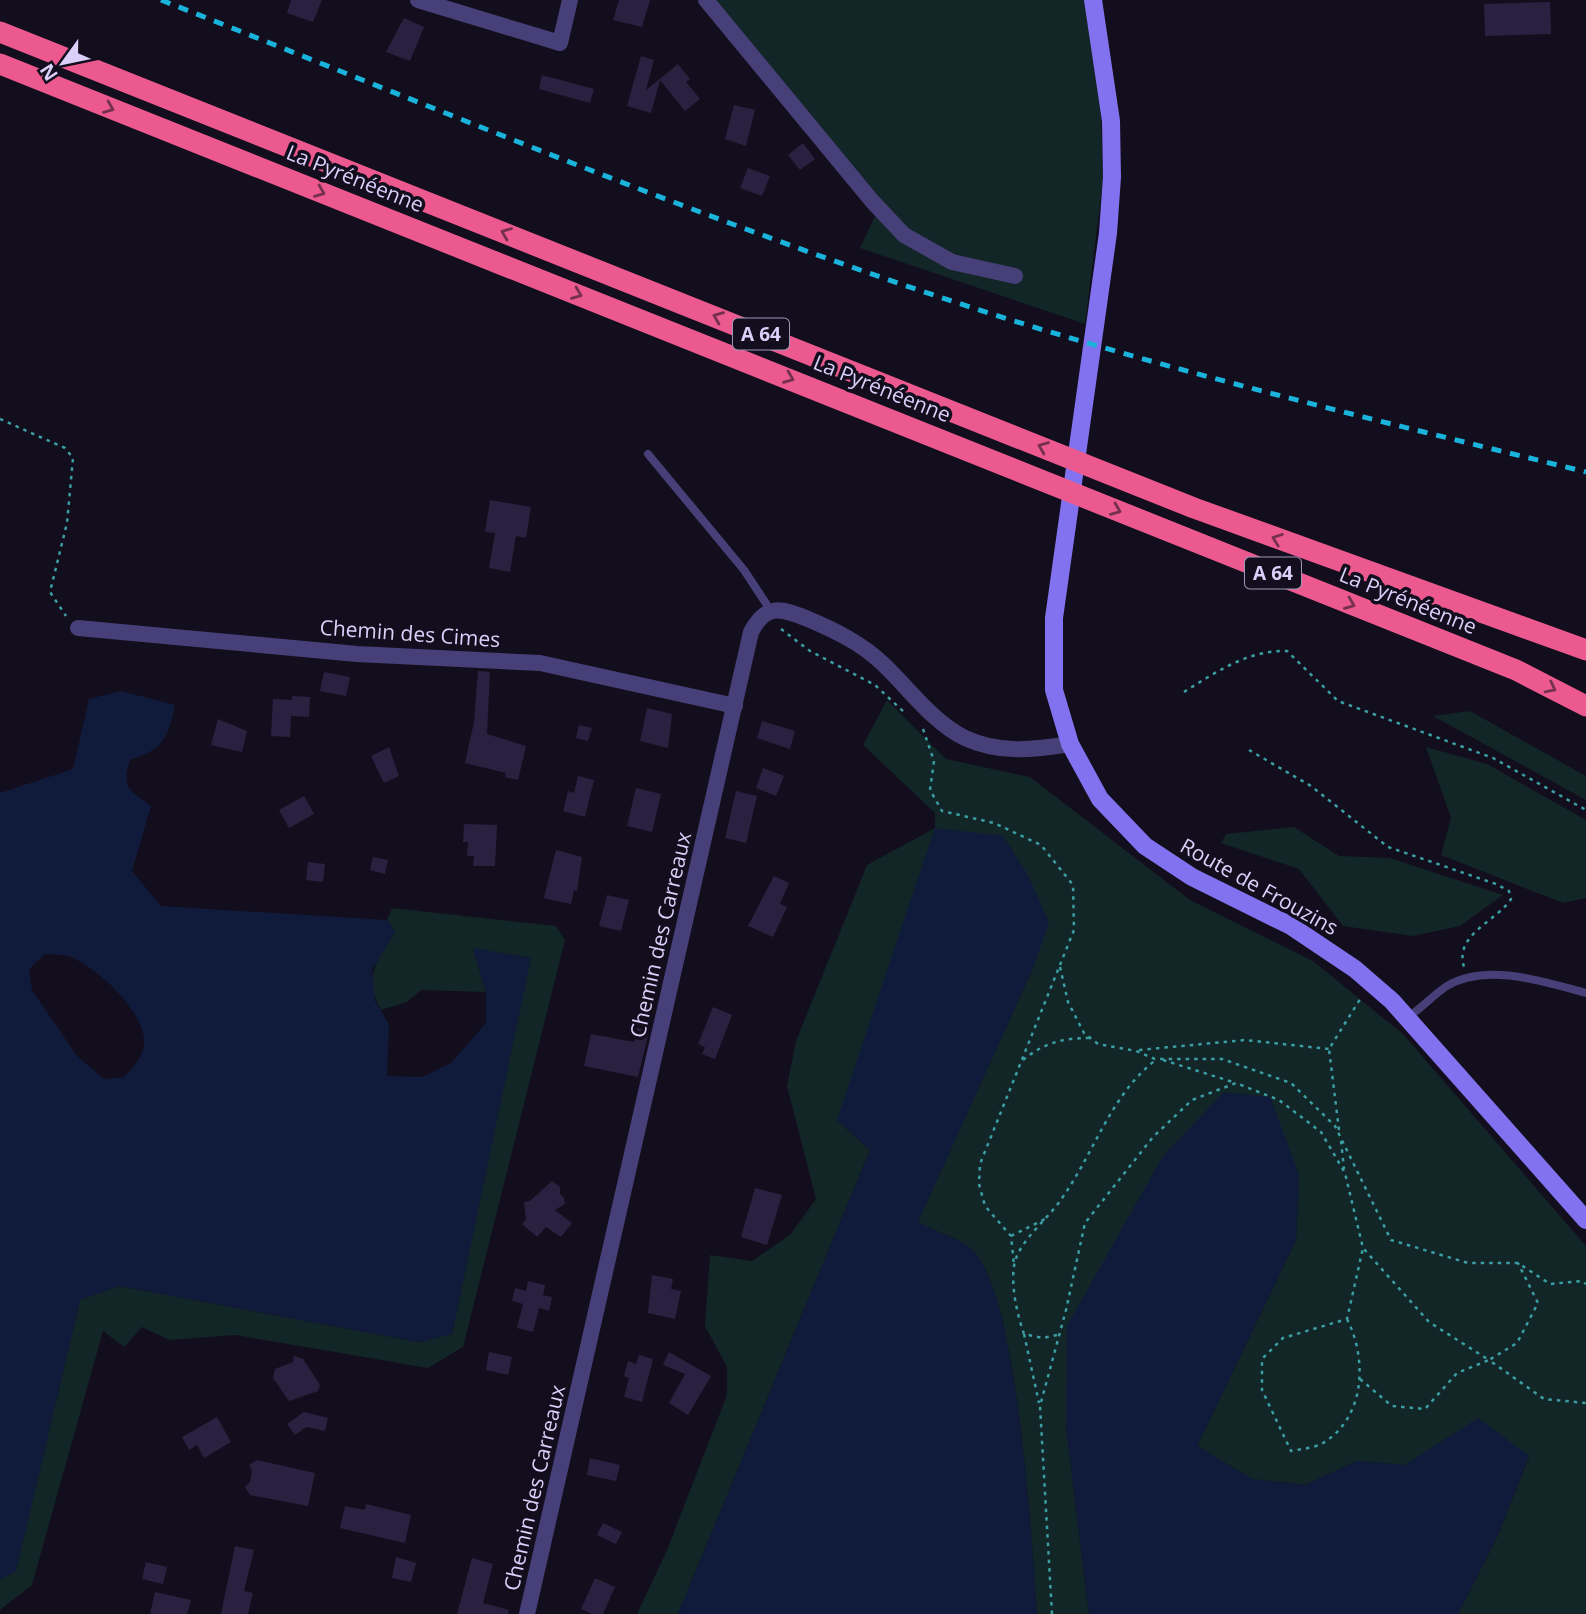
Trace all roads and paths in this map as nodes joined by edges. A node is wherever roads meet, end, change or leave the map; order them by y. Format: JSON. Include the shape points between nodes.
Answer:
{"nodes":[{"id":1,"x":418,"y":0,"type":"edge"},
{"id":2,"x":570,"y":0,"type":"edge"},
{"id":3,"x":706,"y":0,"type":"edge"},
{"id":4,"x":1093,"y":0,"type":"edge"},
{"id":5,"x":0,"y":32,"type":"edge"},
{"id":6,"x":0,"y":64,"type":"edge"},
{"id":7,"x":1015,"y":276,"type":"dead end"},
{"id":8,"x":0,"y":419,"type":"edge"},
{"id":9,"x":648,"y":454,"type":"dead end"},
{"id":10,"x":771,"y":611,"type":"junction"},
{"id":11,"x":778,"y":626,"type":"dead end"},
{"id":12,"x":78,"y":628,"type":"joint"},
{"id":13,"x":1586,"y":650,"type":"edge"},
{"id":14,"x":1184,"y":692,"type":"dead end"},
{"id":15,"x":735,"y":706,"type":"junction"},
{"id":16,"x":1586,"y":706,"type":"edge"},
{"id":17,"x":1070,"y":744,"type":"junction"},
{"id":18,"x":1249,"y":750,"type":"dead end"},
{"id":19,"x":1586,"y":810,"type":"edge"},
{"id":20,"x":1060,"y":967,"type":"junction"},
{"id":21,"x":1468,"y":977,"type":"junction"},
{"id":22,"x":1371,"y":982,"type":"junction"},
{"id":23,"x":1586,"y":993,"type":"edge"},
{"id":24,"x":1408,"y":1017,"type":"junction"},
{"id":25,"x":1090,"y":1038,"type":"junction"},
{"id":26,"x":1329,"y":1049,"type":"junction"},
{"id":27,"x":1136,"y":1051,"type":"junction"},
{"id":28,"x":1156,"y":1059,"type":"junction"},
{"id":29,"x":1022,"y":1061,"type":"junction"},
{"id":30,"x":1236,"y":1083,"type":"junction"},
{"id":31,"x":1340,"y":1136,"type":"junction"},
{"id":32,"x":1345,"y":1173,"type":"junction"},
{"id":33,"x":1047,"y":1218,"type":"junction"},
{"id":34,"x":1586,"y":1220,"type":"edge"},
{"id":35,"x":1011,"y":1236,"type":"junction"},
{"id":36,"x":1363,"y":1248,"type":"junction"},
{"id":37,"x":1518,"y":1263,"type":"junction"},
{"id":38,"x":1014,"y":1265,"type":"junction"},
{"id":39,"x":1586,"y":1284,"type":"edge"},
{"id":40,"x":1347,"y":1319,"type":"junction"},
{"id":41,"x":1024,"y":1334,"type":"junction"},
{"id":42,"x":1057,"y":1335,"type":"junction"},
{"id":43,"x":1489,"y":1360,"type":"junction"},
{"id":44,"x":1360,"y":1379,"type":"junction"},
{"id":45,"x":1586,"y":1403,"type":"edge"},
{"id":46,"x":1040,"y":1406,"type":"junction"},
{"id":47,"x":527,"y":1614,"type":"edge"},
{"id":48,"x":1052,"y":1614,"type":"edge"}],
"edges":[{"from":1,"to":2,"type":"street","via":[[560,43]]},
{"from":3,"to":7,"type":"street","via":[[904,235],[933,254]]},
{"from":4,"to":17,"type":"main road","name":"Route de Frouzins","via":[[1112,148],[1101,286],[1059,570],[1052,670]]},
{"from":13,"to":5,"type":"highway","name":"La Pyrénéenne","number":"A 64","one_way":true,"via":[[1194,508]]},
{"from":6,"to":16,"type":"highway","name":"La Pyrénéenne","number":"A 64","one_way":true,"via":[[1503,665]]},
{"from":8,"to":12,"type":"path","via":[[65,448],[73,458],[67,523],[50,592]]},
{"from":9,"to":10,"type":"lane","via":[[744,570]]},
{"from":10,"to":15,"type":"street","name":"Chemin des Carreaux","via":[[758,618],[751,632]]},
{"from":10,"to":17,"type":"street","via":[[785,610],[855,643],[879,660],[950,730],[967,739],[1015,751]]},
{"from":11,"to":20,"type":"path","via":[[810,651],[875,685],[924,730],[934,761],[930,790],[942,811],[994,823],[1041,845],[1073,885],[1074,930]]},
{"from":12,"to":15,"type":"street","name":"Chemin des Cimes","via":[[357,654],[540,663]]},
{"from":14,"to":19,"type":"path","via":[[1227,666],[1261,653],[1287,651],[1338,701],[1493,758]]},
{"from":15,"to":47,"type":"street","name":"Chemin des Carreaux"},
{"from":17,"to":22,"type":"main road","name":"Route de Frouzins","via":[[1100,799],[1145,846],[1192,877],[1291,926]]},
{"from":18,"to":21,"type":"path","via":[[1311,786],[1388,847],[1509,891],[1506,907],[1465,944],[1462,958]]},
{"from":20,"to":25,"type":"path","via":[[1068,1002]]},
{"from":20,"to":29,"type":"path"},
{"from":21,"to":23,"type":"lane","via":[[1499,976]]},
{"from":21,"to":24,"type":"lane","via":[[1448,986]]},
{"from":22,"to":24,"type":"main road","name":"Route de Frouzins"},
{"from":22,"to":26,"type":"path"},
{"from":24,"to":34,"type":"main road","name":"Route de Frouzins"},
{"from":25,"to":27,"type":"path","via":[[1098,1045]]},
{"from":25,"to":29,"type":"path","via":[[1043,1044]]},
{"from":26,"to":27,"type":"path","via":[[1245,1040]]},
{"from":26,"to":31,"type":"path"},
{"from":27,"to":28,"type":"path"},
{"from":28,"to":30,"type":"path"},
{"from":28,"to":31,"type":"path","via":[[1222,1059],[1291,1083]]},
{"from":28,"to":33,"type":"path","via":[[1122,1095],[1070,1188]]},
{"from":29,"to":35,"type":"path","via":[[980,1164],[985,1206]]},
{"from":30,"to":32,"type":"path","via":[[1279,1100],[1321,1132]]},
{"from":30,"to":42,"type":"path","via":[[1192,1100],[1153,1137],[1084,1223]]},
{"from":31,"to":32,"type":"path"},
{"from":31,"to":37,"type":"path","via":[[1391,1240],[1468,1263]]},
{"from":32,"to":36,"type":"path"},
{"from":33,"to":35,"type":"path"},
{"from":33,"to":38,"type":"path"},
{"from":35,"to":38,"type":"path"},
{"from":36,"to":40,"type":"path"},
{"from":36,"to":43,"type":"path","via":[[1429,1322]]},
{"from":37,"to":39,"type":"path","via":[[1550,1284]]},
{"from":37,"to":43,"type":"path","via":[[1538,1303],[1517,1343]]},
{"from":38,"to":41,"type":"path","via":[[1017,1313]]},
{"from":40,"to":44,"type":"path","via":[[1358,1340]]},
{"from":40,"to":44,"type":"path","via":[[1283,1338],[1262,1359],[1262,1390],[1291,1451],[1322,1444],[1342,1428]]},
{"from":41,"to":42,"type":"path"},
{"from":41,"to":46,"type":"path"},
{"from":42,"to":46,"type":"path"},
{"from":43,"to":44,"type":"path","via":[[1457,1373],[1425,1409],[1392,1406]]},
{"from":43,"to":45,"type":"path","via":[[1544,1399]]},
{"from":46,"to":48,"type":"path"}]}
